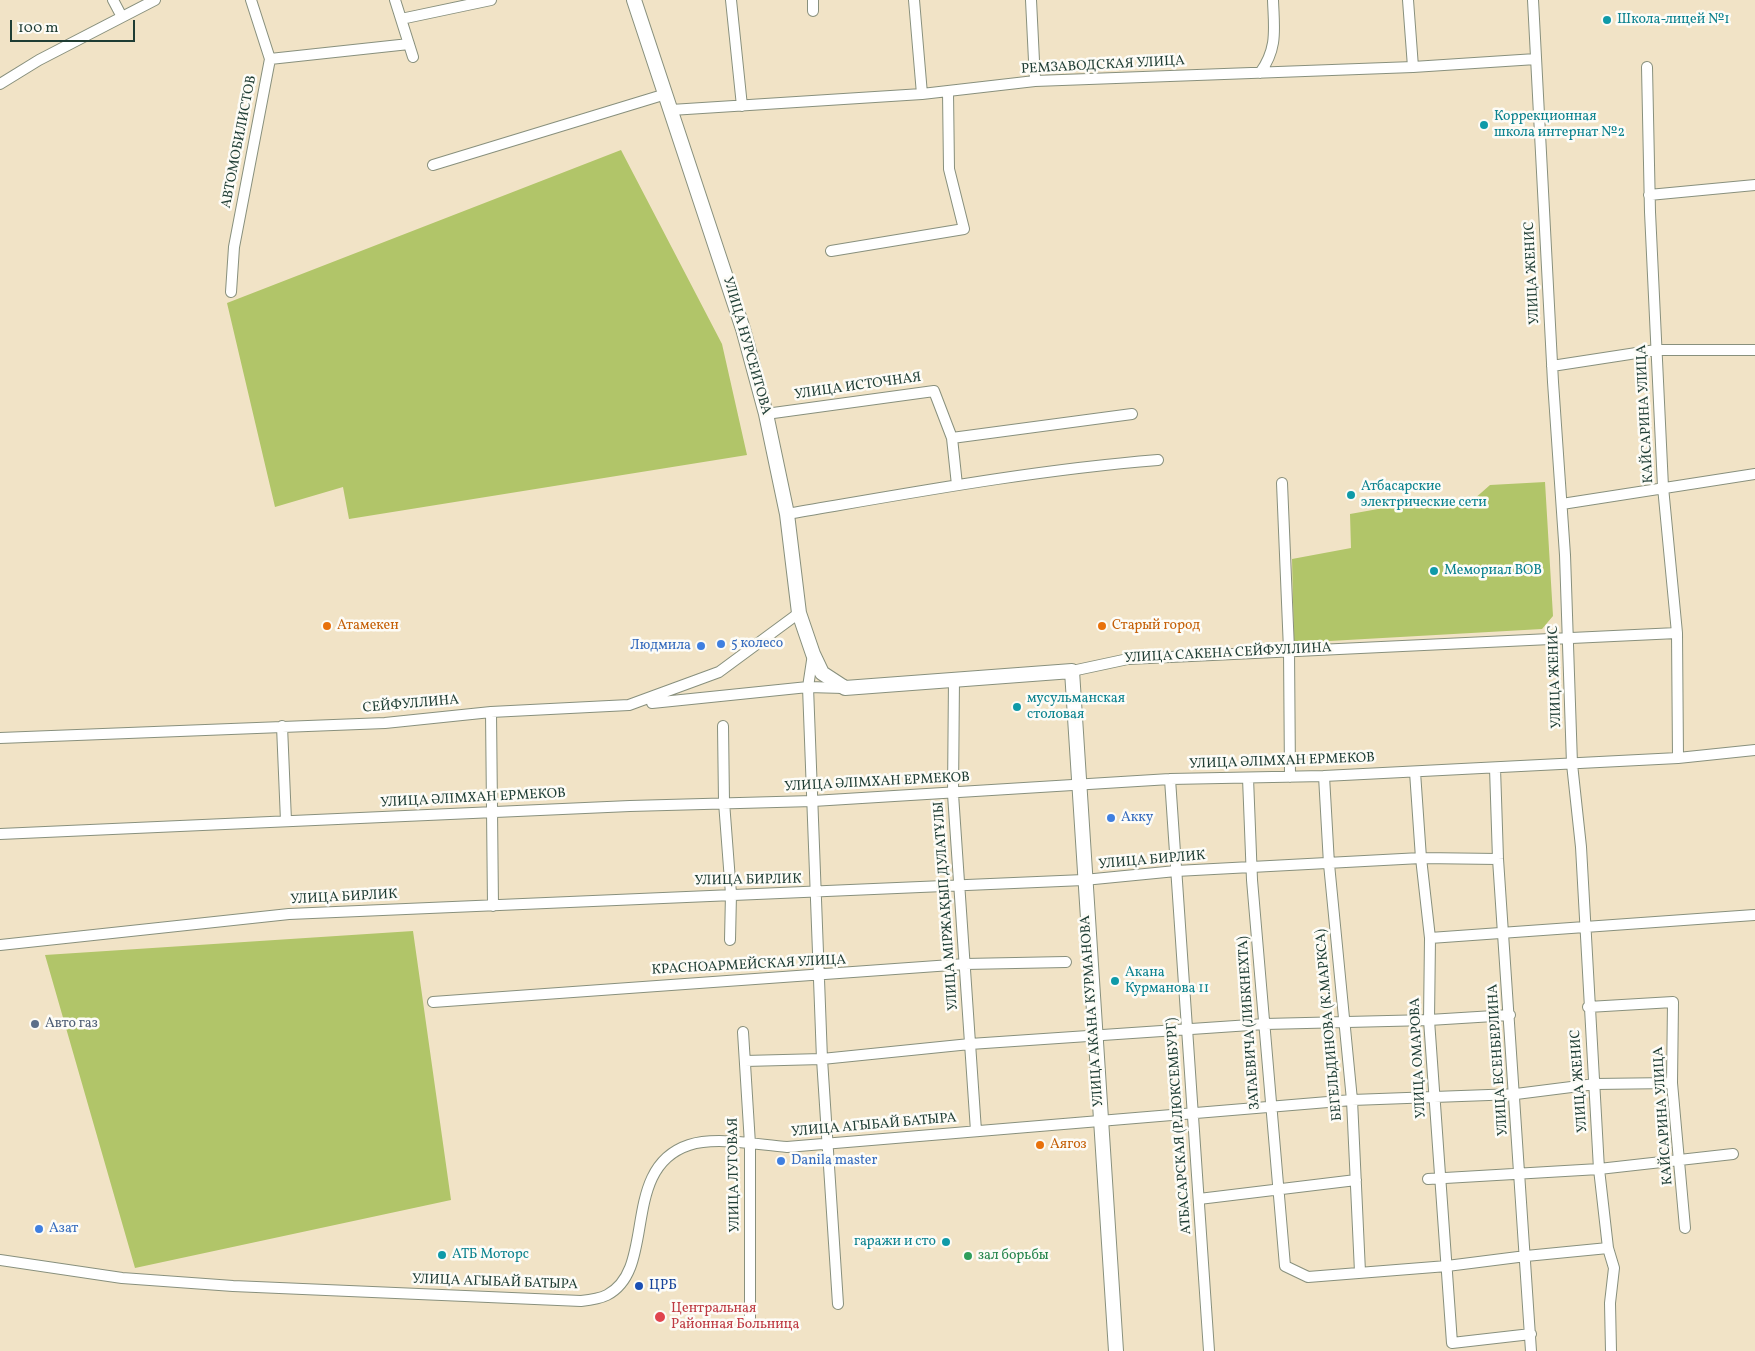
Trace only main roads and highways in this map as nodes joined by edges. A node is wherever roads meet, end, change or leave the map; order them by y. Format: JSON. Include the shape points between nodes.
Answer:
{"nodes":[{"id":1,"x":634,"y":0,"type":"edge"},
{"id":2,"x":1072,"y":670,"type":"joint"},
{"id":3,"x":845,"y":688,"type":"joint"},
{"id":4,"x":1116,"y":1351,"type":"edge"}],
"edges":[{"from":1,"to":3,"type":"main road","name":"УЛИЦА НУРСЕИТОВА","via":[[743,329],[766,414],[787,514],[799,613],[822,673]]},
{"from":2,"to":3,"type":"main road","name":"УЛИЦА САКЕНА СЕЙФУЛЛИНА"},
{"from":2,"to":4,"type":"main road","name":"УЛИЦА АКАНА КУРМАНОВА"}]}
